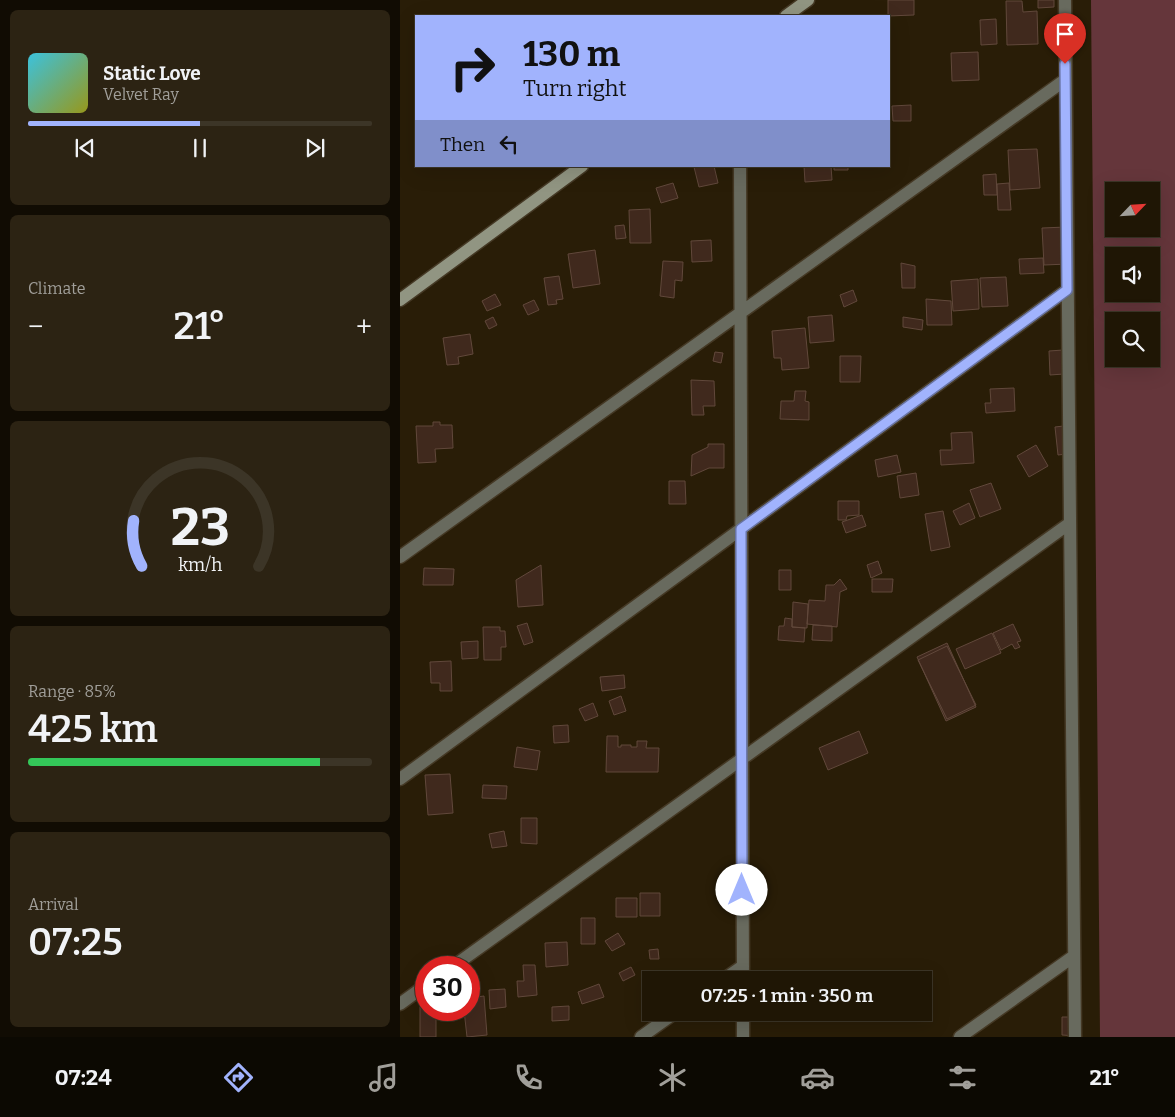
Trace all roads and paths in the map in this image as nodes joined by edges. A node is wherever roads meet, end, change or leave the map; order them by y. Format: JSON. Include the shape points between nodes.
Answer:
{"nodes":[{"id":1,"x":808,"y":0,"type":"edge"},
{"id":2,"x":1065,"y":0,"type":"edge"},
{"id":3,"x":787,"y":15,"type":"edge"},
{"id":4,"x":1065,"y":80,"type":"junction"},
{"id":5,"x":581,"y":167,"type":"edge"},
{"id":6,"x":740,"y":167,"type":"edge"},
{"id":7,"x":1067,"y":290,"type":"junction"},
{"id":8,"x":400,"y":300,"type":"edge"},
{"id":9,"x":740,"y":313,"type":"junction"},
{"id":10,"x":1070,"y":523,"type":"junction"},
{"id":11,"x":741,"y":529,"type":"junction"},
{"id":12,"x":400,"y":557,"type":"edge"},
{"id":13,"x":742,"y":759,"type":"junction"},
{"id":14,"x":400,"y":778,"type":"edge"},
{"id":15,"x":468,"y":956,"type":"edge"},
{"id":16,"x":1074,"y":956,"type":"junction"},
{"id":17,"x":743,"y":966,"type":"junction"},
{"id":18,"x":736,"y":971,"type":"edge"},
{"id":19,"x":743,"y":971,"type":"edge"},
{"id":20,"x":415,"y":993,"type":"edge"},
{"id":21,"x":400,"y":1004,"type":"edge"},
{"id":22,"x":663,"y":1021,"type":"edge"},
{"id":23,"x":743,"y":1021,"type":"edge"},
{"id":24,"x":641,"y":1037,"type":"edge"},
{"id":25,"x":743,"y":1037,"type":"edge"},
{"id":26,"x":960,"y":1037,"type":"edge"},
{"id":27,"x":1075,"y":1037,"type":"edge"}],
"edges":[{"from":1,"to":3,"type":"street"},
{"from":2,"to":4,"type":"street"},
{"from":4,"to":7,"type":"street"},
{"from":4,"to":9,"type":"street"},
{"from":5,"to":8,"type":"street"},
{"from":6,"to":9,"type":"street"},
{"from":7,"to":10,"type":"street"},
{"from":7,"to":11,"type":"street"},
{"from":9,"to":11,"type":"street"},
{"from":9,"to":12,"type":"street"},
{"from":10,"to":13,"type":"street"},
{"from":10,"to":16,"type":"street"},
{"from":11,"to":13,"type":"street"},
{"from":11,"to":14,"type":"street"},
{"from":13,"to":15,"type":"street"},
{"from":13,"to":17,"type":"street"},
{"from":16,"to":26,"type":"street"},
{"from":16,"to":27,"type":"street"},
{"from":17,"to":18,"type":"street"},
{"from":17,"to":19,"type":"street"},
{"from":20,"to":21,"type":"street"},
{"from":22,"to":24,"type":"street"},
{"from":23,"to":25,"type":"street"}]}
